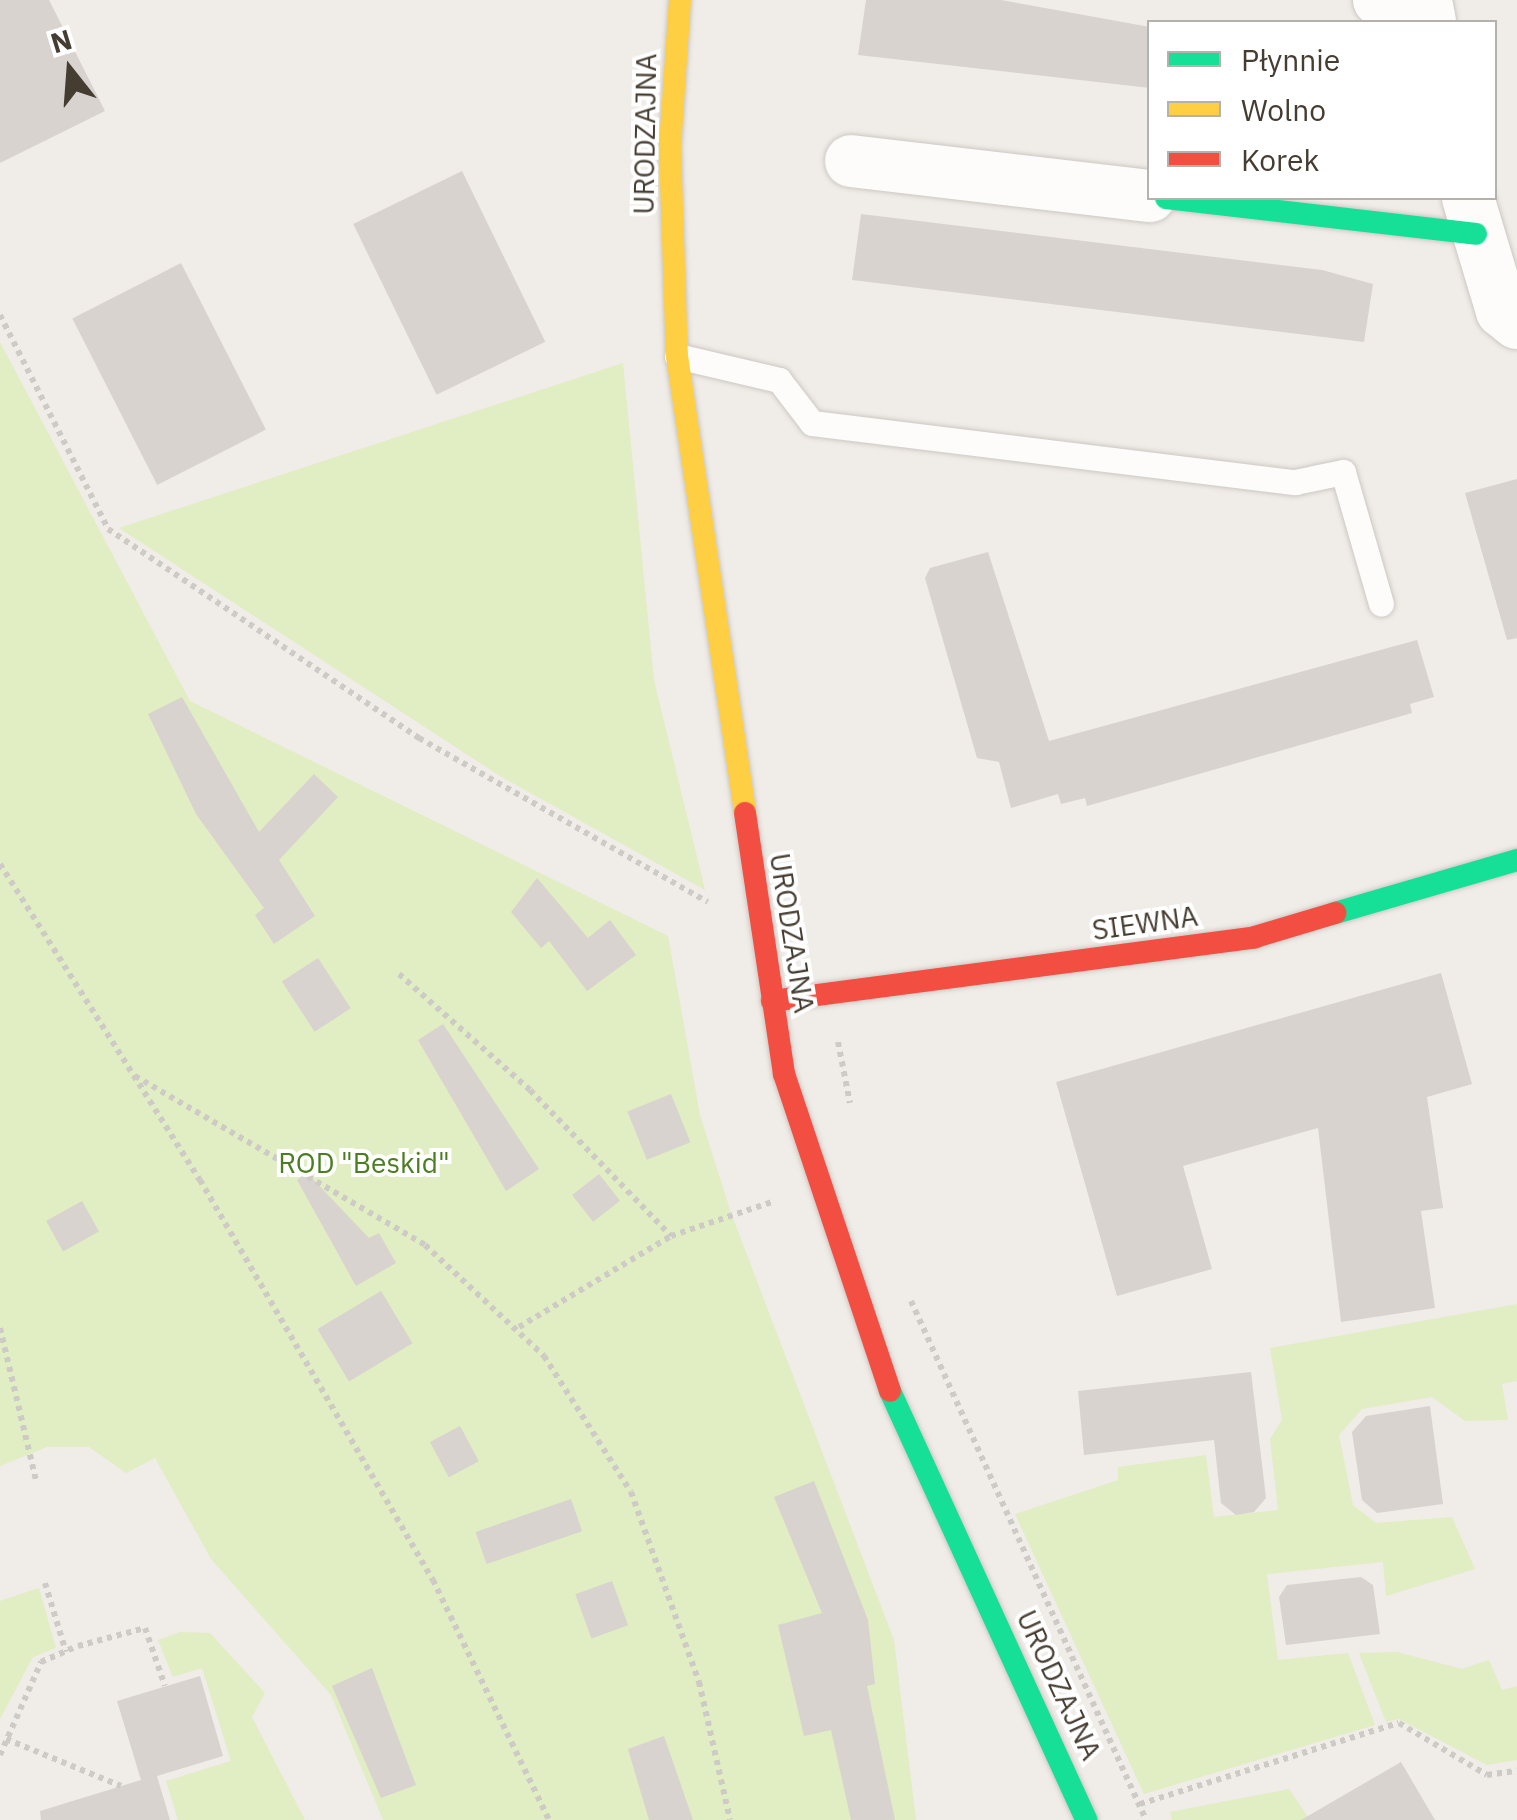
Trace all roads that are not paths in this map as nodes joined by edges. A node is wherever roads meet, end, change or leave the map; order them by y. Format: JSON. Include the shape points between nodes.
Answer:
{"nodes":[{"id":1,"x":680,"y":0,"type":"edge"},
{"id":2,"x":1380,"y":0,"type":"edge"},
{"id":3,"x":1430,"y":20,"type":"edge"},
{"id":4,"x":851,"y":160,"type":"dead end"},
{"id":5,"x":1147,"y":196,"type":"edge"},
{"id":6,"x":1200,"y":200,"type":"edge"},
{"id":7,"x":1472,"y":216,"type":"edge"},
{"id":8,"x":1517,"y":322,"type":"edge"},
{"id":9,"x":677,"y":356,"type":"junction"},
{"id":10,"x":1382,"y":604,"type":"dead end"},
{"id":11,"x":1517,"y":860,"type":"edge"},
{"id":12,"x":772,"y":1001,"type":"junction"},
{"id":13,"x":1086,"y":1820,"type":"edge"}],
"edges":[{"from":1,"to":9,"type":"street","name":"URODZAJNA","via":[[670,148]]},
{"from":2,"to":3,"type":"street","via":[[1427,6]]},
{"from":4,"to":5,"type":"street"},
{"from":6,"to":7,"type":"street"},
{"from":7,"to":8,"type":"street","via":[[1502,311]]},
{"from":9,"to":10,"type":"lane","via":[[779,380],[812,423],[1294,482],[1343,472]]},
{"from":9,"to":12,"type":"street","name":"URODZAJNA"},
{"from":11,"to":12,"type":"street","name":"SIEWNA","via":[[1255,937]]},
{"from":12,"to":13,"type":"street","name":"URODZAJNA","via":[[803,1150],[846,1287]]}]}
